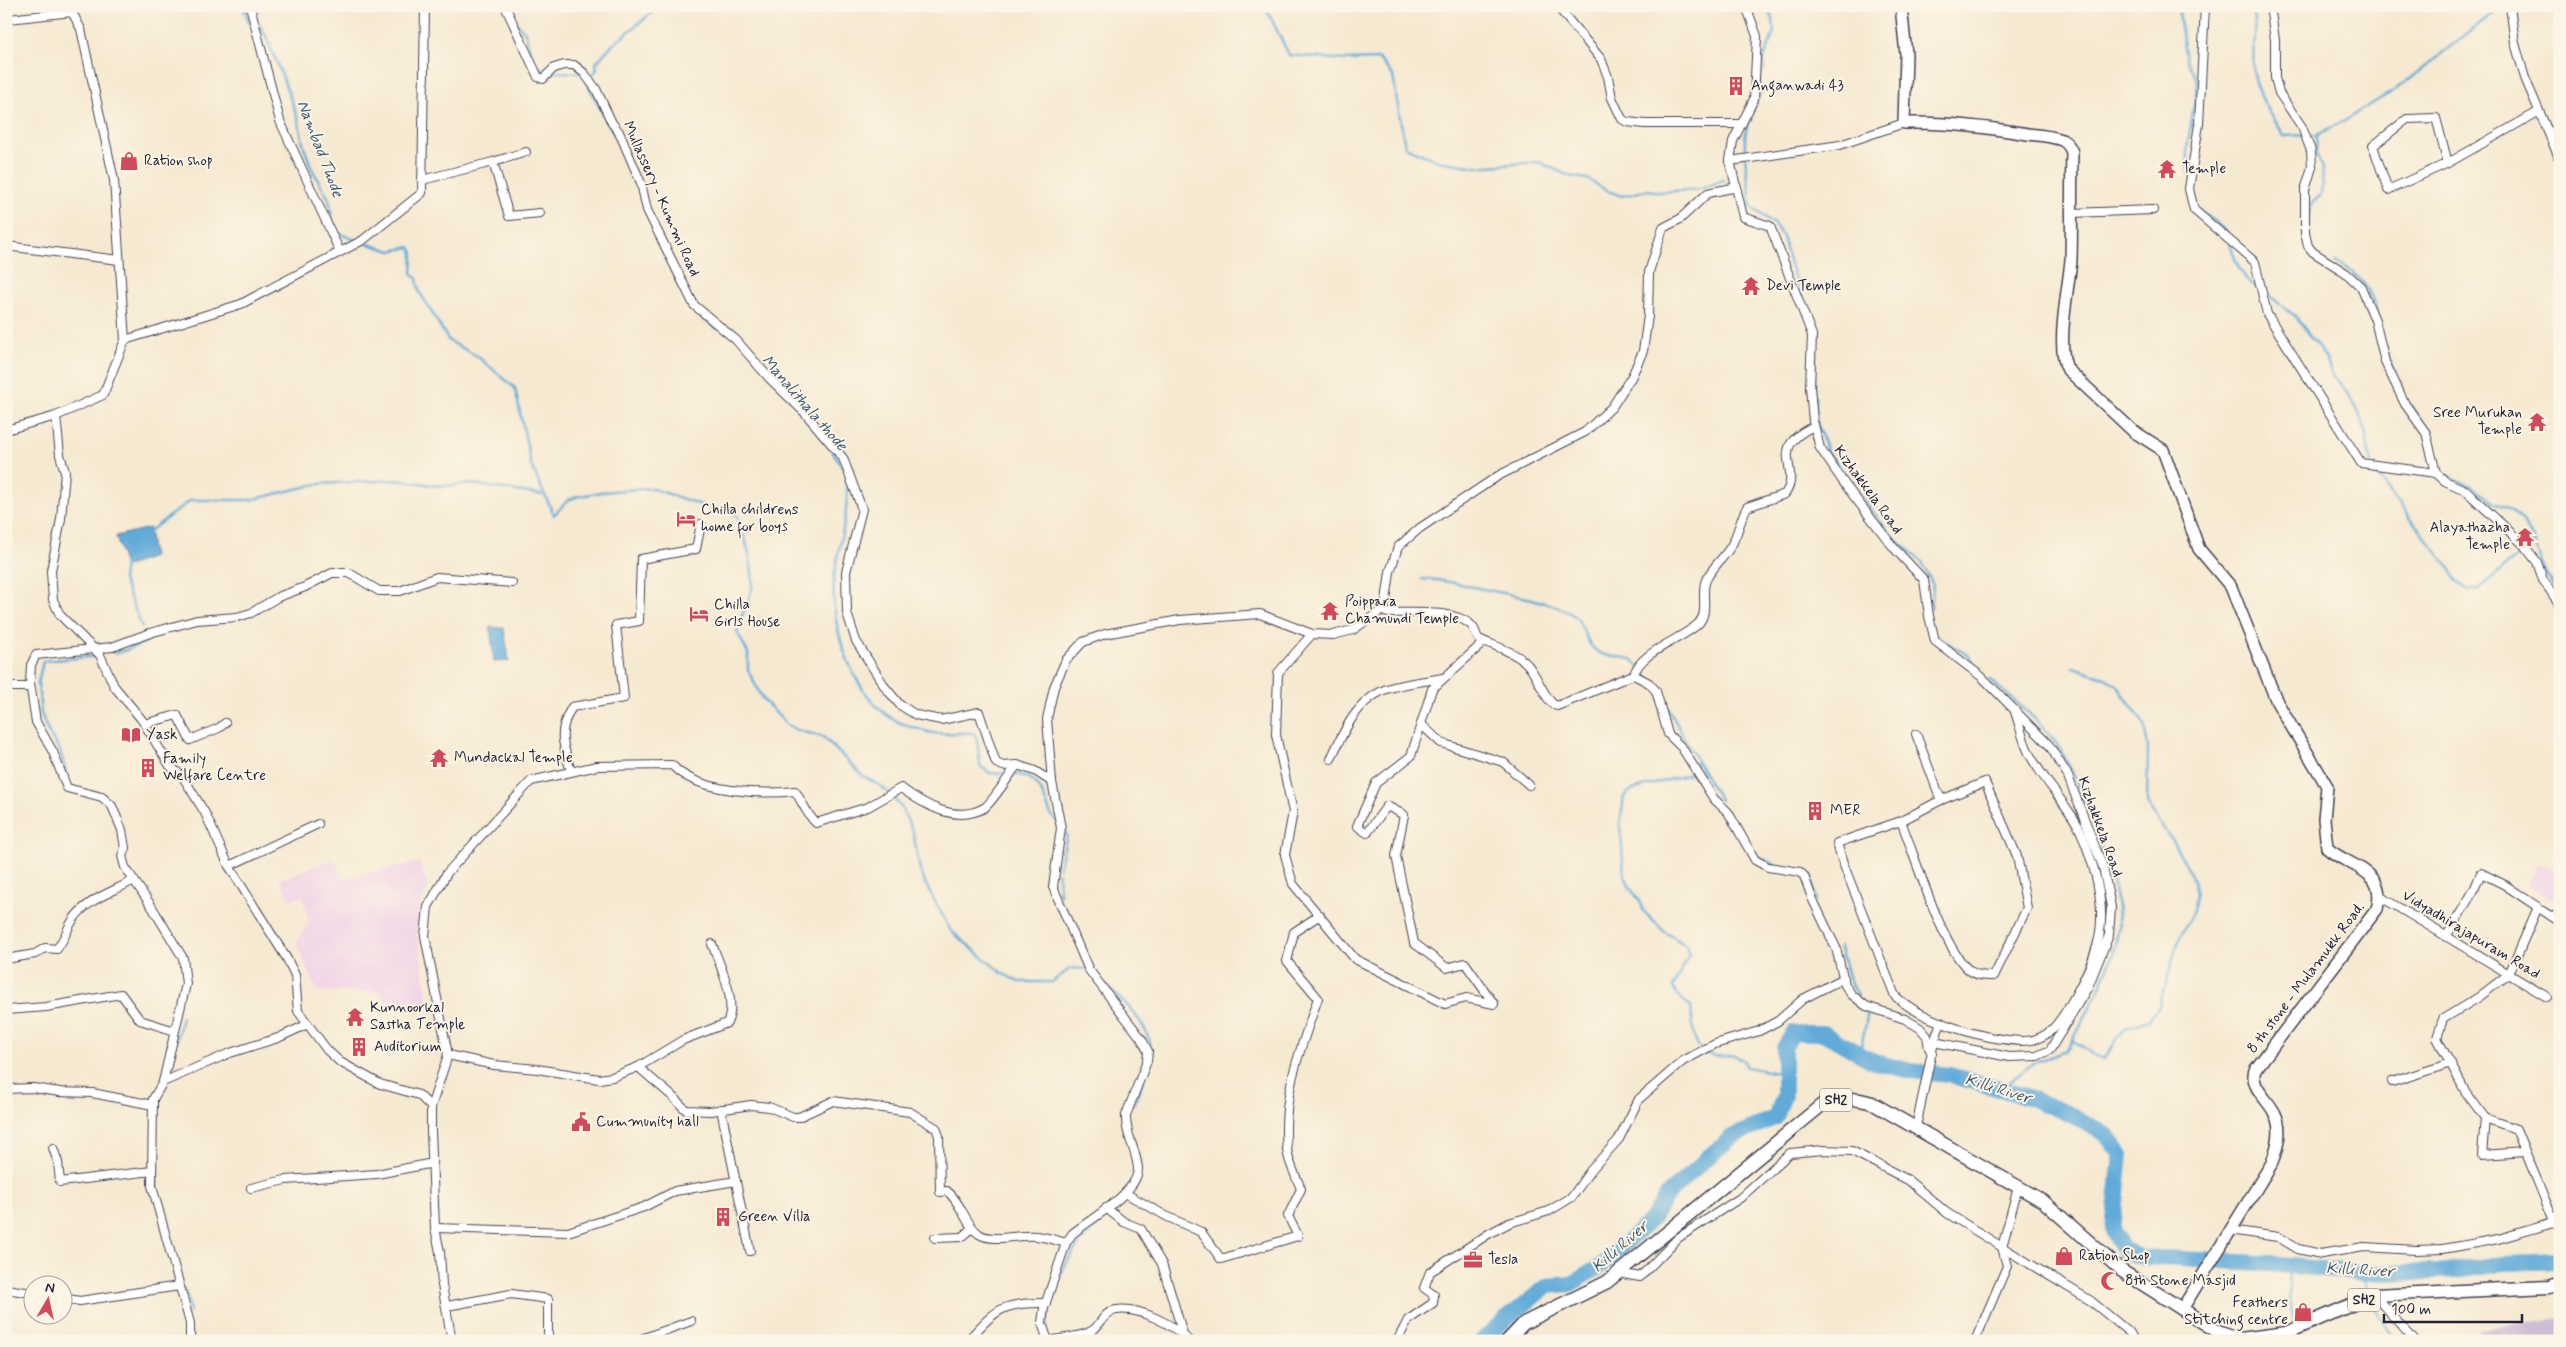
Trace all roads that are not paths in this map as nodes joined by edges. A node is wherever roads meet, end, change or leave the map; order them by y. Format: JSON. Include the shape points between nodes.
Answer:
{"nodes":[{"id":1,"x":250,"y":6,"type":"edge"},
{"id":2,"x":424,"y":6,"type":"edge"},
{"id":3,"x":505,"y":6,"type":"edge"},
{"id":4,"x":1557,"y":6,"type":"edge"},
{"id":5,"x":1746,"y":6,"type":"edge"},
{"id":6,"x":1901,"y":6,"type":"edge"},
{"id":7,"x":2205,"y":6,"type":"edge"},
{"id":8,"x":2270,"y":6,"type":"edge"},
{"id":9,"x":2510,"y":6,"type":"edge"},
{"id":10,"x":6,"y":15,"type":"edge"},
{"id":11,"x":2538,"y":112,"type":"junction"},
{"id":12,"x":1904,"y":123,"type":"junction"},
{"id":13,"x":1741,"y":124,"type":"junction"},
{"id":14,"x":526,"y":152,"type":"dead end"},
{"id":15,"x":2560,"y":160,"type":"edge"},
{"id":16,"x":1730,"y":161,"type":"junction"},
{"id":17,"x":493,"y":162,"type":"junction"},
{"id":18,"x":2448,"y":163,"type":"junction"},
{"id":19,"x":422,"y":180,"type":"junction"},
{"id":20,"x":1737,"y":187,"type":"junction"},
{"id":21,"x":2153,"y":210,"type":"dead end"},
{"id":22,"x":540,"y":213,"type":"dead end"},
{"id":23,"x":2071,"y":213,"type":"junction"},
{"id":24,"x":6,"y":246,"type":"edge"},
{"id":25,"x":340,"y":252,"type":"junction"},
{"id":26,"x":119,"y":260,"type":"junction"},
{"id":27,"x":125,"y":340,"type":"junction"},
{"id":28,"x":56,"y":416,"type":"junction"},
{"id":29,"x":1814,"y":426,"type":"junction"},
{"id":30,"x":6,"y":430,"type":"edge"},
{"id":31,"x":2436,"y":473,"type":"junction"},
{"id":32,"x":701,"y":524,"type":"dead end"},
{"id":33,"x":512,"y":583,"type":"dead end"},
{"id":34,"x":2560,"y":605,"type":"edge"},
{"id":35,"x":1382,"y":611,"type":"junction"},
{"id":36,"x":1312,"y":634,"type":"junction"},
{"id":37,"x":1484,"y":642,"type":"junction"},
{"id":38,"x":94,"y":650,"type":"junction"},
{"id":39,"x":1634,"y":675,"type":"junction"},
{"id":40,"x":1443,"y":678,"type":"junction"},
{"id":41,"x":6,"y":686,"type":"edge"},
{"id":42,"x":30,"y":687,"type":"junction"},
{"id":43,"x":2014,"y":708,"type":"junction"},
{"id":44,"x":225,"y":723,"type":"dead end"},
{"id":45,"x":144,"y":724,"type":"junction"},
{"id":46,"x":1421,"y":724,"type":"junction"},
{"id":47,"x":1916,"y":734,"type":"dead end"},
{"id":48,"x":1331,"y":759,"type":"dead end"},
{"id":49,"x":1017,"y":765,"type":"junction"},
{"id":50,"x":571,"y":770,"type":"junction"},
{"id":51,"x":1052,"y":782,"type":"junction"},
{"id":52,"x":1529,"y":786,"type":"dead end"},
{"id":53,"x":1941,"y":800,"type":"junction"},
{"id":54,"x":1901,"y":821,"type":"junction"},
{"id":55,"x":318,"y":824,"type":"dead end"},
{"id":56,"x":230,"y":866,"type":"junction"},
{"id":57,"x":134,"y":880,"type":"junction"},
{"id":58,"x":2381,"y":897,"type":"junction"},
{"id":59,"x":2538,"y":907,"type":"junction"},
{"id":60,"x":1320,"y":915,"type":"junction"},
{"id":61,"x":2560,"y":922,"type":"edge"},
{"id":62,"x":2446,"y":937,"type":"junction"},
{"id":63,"x":712,"y":944,"type":"dead end"},
{"id":64,"x":6,"y":959,"type":"edge"},
{"id":65,"x":2509,"y":974,"type":"junction"},
{"id":66,"x":1844,"y":978,"type":"junction"},
{"id":67,"x":2547,"y":997,"type":"dead end"},
{"id":68,"x":6,"y":1010,"type":"edge"},
{"id":69,"x":1941,"y":1022,"type":"junction"},
{"id":70,"x":308,"y":1024,"type":"junction"},
{"id":71,"x":175,"y":1031,"type":"junction"},
{"id":72,"x":1934,"y":1042,"type":"junction"},
{"id":73,"x":448,"y":1055,"type":"junction"},
{"id":74,"x":1931,"y":1057,"type":"junction"},
{"id":75,"x":2451,"y":1063,"type":"junction"},
{"id":76,"x":638,"y":1068,"type":"junction"},
{"id":77,"x":163,"y":1082,"type":"junction"},
{"id":78,"x":2392,"y":1082,"type":"dead end"},
{"id":79,"x":6,"y":1089,"type":"edge"},
{"id":80,"x":153,"y":1105,"type":"junction"},
{"id":81,"x":430,"y":1107,"type":"junction"},
{"id":82,"x":721,"y":1109,"type":"junction"},
{"id":83,"x":2485,"y":1118,"type":"junction"},
{"id":84,"x":1916,"y":1127,"type":"junction"},
{"id":85,"x":53,"y":1148,"type":"dead end"},
{"id":86,"x":2525,"y":1152,"type":"junction"},
{"id":87,"x":433,"y":1163,"type":"junction"},
{"id":88,"x":152,"y":1171,"type":"junction"},
{"id":89,"x":736,"y":1180,"type":"junction"},
{"id":90,"x":2018,"y":1187,"type":"junction"},
{"id":91,"x":251,"y":1188,"type":"dead end"},
{"id":92,"x":1125,"y":1193,"type":"junction"},
{"id":93,"x":1106,"y":1208,"type":"junction"},
{"id":94,"x":2557,"y":1223,"type":"edge"},
{"id":95,"x":435,"y":1228,"type":"junction"},
{"id":96,"x":972,"y":1228,"type":"junction"},
{"id":97,"x":2230,"y":1230,"type":"junction"},
{"id":98,"x":936,"y":1238,"type":"dead end"},
{"id":99,"x":1066,"y":1243,"type":"junction"},
{"id":100,"x":2002,"y":1248,"type":"junction"},
{"id":101,"x":750,"y":1252,"type":"dead end"},
{"id":102,"x":1618,"y":1273,"type":"junction"},
{"id":103,"x":2560,"y":1283,"type":"edge"},
{"id":104,"x":179,"y":1286,"type":"junction"},
{"id":105,"x":6,"y":1289,"type":"edge"},
{"id":106,"x":22,"y":1291,"type":"edge"},
{"id":107,"x":2374,"y":1296,"type":"junction"},
{"id":108,"x":72,"y":1299,"type":"edge"},
{"id":109,"x":1046,"y":1303,"type":"junction"},
{"id":110,"x":447,"y":1306,"type":"junction"},
{"id":111,"x":2182,"y":1308,"type":"junction"},
{"id":112,"x":691,"y":1321,"type":"dead end"},
{"id":113,"x":1183,"y":1334,"type":"junction"},
{"id":114,"x":2235,"y":1339,"type":"edge"},
{"id":115,"x":1049,"y":1340,"type":"edge"},
{"id":116,"x":190,"y":1341,"type":"edge"},
{"id":117,"x":454,"y":1341,"type":"edge"},
{"id":118,"x":548,"y":1341,"type":"edge"},
{"id":119,"x":636,"y":1341,"type":"edge"},
{"id":120,"x":966,"y":1341,"type":"edge"},
{"id":121,"x":1189,"y":1341,"type":"edge"},
{"id":122,"x":1397,"y":1341,"type":"edge"},
{"id":123,"x":1507,"y":1341,"type":"edge"},
{"id":124,"x":1975,"y":1341,"type":"edge"},
{"id":125,"x":2134,"y":1341,"type":"edge"},
{"id":126,"x":2415,"y":1341,"type":"edge"}],
"edges":[{"from":1,"to":25,"type":"street","via":[[280,121]]},
{"from":2,"to":19,"type":"street"},
{"from":3,"to":49,"type":"street","name":"Mullassery - Kummi Road","via":[[538,77],[543,78],[564,65],[578,67],[596,89],[633,164],[647,210],[694,305],[736,340],[843,458],[862,509],[848,558],[845,590],[847,613],[864,656],[900,705],[916,715],[941,720],[979,712],[996,763]]},
{"from":4,"to":13,"type":"street","via":[[1601,59],[1612,98],[1622,119],[1645,124]]},
{"from":5,"to":13,"type":"street","name":"Kizhakkela Road","via":[[1757,36],[1754,98]]},
{"from":6,"to":12,"type":"main road","via":[[1906,54]]},
{"from":7,"to":31,"type":"street","via":[[2199,124],[2189,189],[2194,210],[2255,262],[2267,314],[2361,463]]},
{"from":8,"to":31,"type":"street","via":[[2276,40],[2278,93],[2306,135],[2312,162],[2305,190],[2308,246],[2361,287],[2375,320],[2385,362],[2405,404],[2426,433]]},
{"from":9,"to":11,"type":"street","via":[[2520,62]]},
{"from":10,"to":26,"type":"street","via":[[9,19],[72,12],[82,29],[114,180]]},
{"from":11,"to":15,"type":"street"},
{"from":11,"to":18,"type":"street"},
{"from":12,"to":16,"type":"street","via":[[1840,145]]},
{"from":12,"to":23,"type":"main road","name":"8 th stone - Mulamukk Road.","via":[[1932,122],[2002,129],[2063,141],[2072,152]]},
{"from":13,"to":16,"type":"street","name":"Kizhakkela Road","via":[[1733,141]]},
{"from":14,"to":17,"type":"street"},
{"from":16,"to":20,"type":"street","name":"Kizhakkela Road"},
{"from":17,"to":19,"type":"street"},
{"from":17,"to":22,"type":"street","via":[[509,216]]},
{"from":18,"to":18,"type":"street","via":[[2388,190],[2373,146],[2407,119],[2436,118]]},
{"from":19,"to":25,"type":"street","via":[[422,193],[363,240]]},
{"from":20,"to":29,"type":"street","name":"Kizhakkela Road","via":[[1742,217],[1770,226],[1812,335],[1810,387]]},
{"from":20,"to":35,"type":"street","via":[[1708,193],[1680,220],[1664,228],[1649,272],[1643,351],[1612,408],[1586,432],[1498,476],[1420,528],[1398,547]]},
{"from":21,"to":23,"type":"street"},
{"from":23,"to":58,"type":"main road","name":"8 th stone - Mulamukk Road.","via":[[2064,363],[2134,431],[2163,450],[2200,549],[2231,587],[2278,702],[2327,786],[2326,848],[2338,859],[2360,867],[2373,877]]},
{"from":24,"to":26,"type":"street"},
{"from":25,"to":27,"type":"street","via":[[241,304]]},
{"from":26,"to":27,"type":"street"},
{"from":27,"to":28,"type":"street","via":[[103,395]]},
{"from":28,"to":30,"type":"street"},
{"from":28,"to":38,"type":"street","via":[[65,472],[51,571],[54,600],[65,622]]},
{"from":29,"to":39,"type":"street","via":[[1798,436],[1789,447],[1786,456],[1791,479],[1785,494],[1747,507],[1733,544],[1706,580],[1706,602],[1700,622],[1646,657]]},
{"from":29,"to":43,"type":"street","name":"Kizhakkela Road","via":[[1820,448],[1846,486],[1894,548],[1924,580],[1936,641],[1982,677]]},
{"from":31,"to":34,"type":"street","via":[[2465,490],[2527,549],[2538,562],[2543,580]]},
{"from":32,"to":50,"type":"street","via":[[696,549],[641,559],[639,621],[616,625],[624,698],[572,707],[562,728]]},
{"from":33,"to":38,"type":"street","via":[[437,577],[400,591],[379,591],[349,573],[332,573],[237,617],[197,620]]},
{"from":35,"to":36,"type":"street","via":[[1353,630],[1333,635]]},
{"from":35,"to":37,"type":"street","via":[[1452,616],[1472,625],[1476,637]]},
{"from":36,"to":51,"type":"street","via":[[1260,614],[1180,620],[1105,634],[1083,642],[1066,660],[1054,687],[1047,720]]},
{"from":36,"to":60,"type":"street","via":[[1278,673],[1276,735],[1293,812],[1285,855],[1293,884]]},
{"from":37,"to":39,"type":"street","via":[[1525,662],[1543,686],[1548,700],[1557,706]]},
{"from":37,"to":40,"type":"street"},
{"from":38,"to":42,"type":"street","via":[[36,655],[31,665]]},
{"from":38,"to":45,"type":"street","via":[[114,686]]},
{"from":39,"to":66,"type":"street","via":[[1656,691],[1668,734],[1682,748],[1714,799],[1728,812],[1755,860],[1768,867],[1800,872],[1804,876],[1836,948]]},
{"from":40,"to":46,"type":"street","via":[[1432,688]]},
{"from":40,"to":48,"type":"street","via":[[1389,688],[1368,699],[1344,729]]},
{"from":41,"to":42,"type":"street"},
{"from":42,"to":57,"type":"street","via":[[37,726],[53,752],[67,788],[102,797],[116,813],[124,838],[122,856]]},
{"from":43,"to":69,"type":"street","name":"Kizhakkela Road","via":[[2030,754],[2078,825],[2102,906],[2100,940],[2080,987],[2058,1026],[2046,1035],[2031,1042],[2002,1040]]},
{"from":43,"to":72,"type":"street","name":"Kizhakkela Road","via":[[2050,744],[2066,774],[2103,867],[2111,907],[2109,935],[2088,986],[2050,1050],[2037,1056],[2009,1057]]},
{"from":44,"to":45,"type":"street","via":[[190,740],[177,715]]},
{"from":45,"to":56,"type":"street","via":[[170,766],[183,777],[205,812]]},
{"from":46,"to":52,"type":"street","via":[[1441,743],[1502,762]]},
{"from":46,"to":60,"type":"street","via":[[1411,756],[1376,783],[1357,826],[1367,833],[1387,806],[1404,815],[1396,856],[1414,942],[1447,968],[1465,963],[1494,1004],[1466,998],[1445,1004],[1355,959]]},
{"from":47,"to":53,"type":"street"},
{"from":49,"to":50,"type":"street","via":[[984,808],[957,814],[926,806],[900,788],[868,807],[816,823],[809,817],[795,791],[751,792],[704,784],[678,772],[672,765],[596,766]]},
{"from":49,"to":51,"type":"street"},
{"from":50,"to":73,"type":"street","via":[[531,781],[447,873],[428,907],[425,936]]},
{"from":51,"to":92,"type":"street","via":[[1061,824],[1053,887],[1088,969],[1148,1051],[1147,1062],[1126,1115],[1125,1124],[1138,1167],[1137,1178]]},
{"from":53,"to":54,"type":"street"},
{"from":53,"to":54,"type":"street","via":[[1985,782],[2017,856],[2027,908],[1994,976],[1981,976],[1969,970],[1954,952]]},
{"from":54,"to":69,"type":"street","name":"Kizhakkela Road","via":[[1837,843],[1895,996],[1908,1008]]},
{"from":55,"to":56,"type":"street"},
{"from":56,"to":70,"type":"street","via":[[288,959],[295,975],[298,1011]]},
{"from":57,"to":64,"type":"street","via":[[84,908],[58,949],[46,948],[34,954]]},
{"from":57,"to":71,"type":"street","via":[[185,965],[186,984]]},
{"from":58,"to":62,"type":"street","name":"Vidyadhirajapuram Road"},
{"from":58,"to":97,"type":"main road","name":"8 th stone - Mulamukk Road.","via":[[2372,917],[2255,1070],[2256,1085],[2276,1114],[2279,1140],[2261,1184]]},
{"from":59,"to":61,"type":"street"},
{"from":59,"to":62,"type":"street","via":[[2481,873]]},
{"from":59,"to":65,"type":"street"},
{"from":60,"to":92,"type":"street","via":[[1294,932],[1287,961],[1318,998],[1289,1082],[1286,1117],[1287,1150],[1301,1189],[1288,1216],[1298,1236],[1221,1259],[1201,1232]]},
{"from":62,"to":65,"type":"street","name":"Vidyadhirajapuram Road"},
{"from":63,"to":76,"type":"street","via":[[727,989],[731,1014],[727,1023],[683,1040]]},
{"from":65,"to":67,"type":"street","name":"Vidyadhirajapuram Road"},
{"from":65,"to":75,"type":"street","via":[[2443,1020],[2437,1038]]},
{"from":66,"to":74,"type":"street","via":[[1856,1000],[1920,1028],[1927,1036]]},
{"from":66,"to":122,"type":"street","via":[[1803,999],[1778,1021],[1707,1048],[1683,1061],[1639,1099],[1619,1139],[1572,1197],[1550,1211],[1509,1223],[1490,1233],[1430,1272],[1424,1288],[1434,1294],[1433,1303],[1408,1320]]},
{"from":68,"to":71,"type":"street","via":[[46,1007],[121,994],[140,1020]]},
{"from":69,"to":72,"type":"street"},
{"from":70,"to":77,"type":"street"},
{"from":70,"to":81,"type":"street","via":[[315,1037],[340,1062],[380,1084],[419,1095]]},
{"from":71,"to":77,"type":"street"},
{"from":72,"to":74,"type":"street"},
{"from":73,"to":76,"type":"street","via":[[494,1065],[537,1068],[599,1079]]},
{"from":73,"to":81,"type":"street"},
{"from":74,"to":84,"type":"street"},
{"from":75,"to":78,"type":"street"},
{"from":75,"to":83,"type":"street","via":[[2465,1091]]},
{"from":76,"to":82,"type":"street","via":[[686,1110]]},
{"from":77,"to":80,"type":"street"},
{"from":79,"to":80,"type":"street","via":[[92,1093]]},
{"from":80,"to":88,"type":"street"},
{"from":81,"to":87,"type":"street"},
{"from":82,"to":89,"type":"street"},
{"from":82,"to":96,"type":"street","via":[[751,1105],[799,1117],[833,1101],[910,1112],[936,1128],[940,1192],[947,1191],[957,1198]]},
{"from":83,"to":86,"type":"street","via":[[2516,1129]]},
{"from":83,"to":86,"type":"street","via":[[2482,1155]]},
{"from":84,"to":90,"type":"main road","number":"SH2"},
{"from":84,"to":102,"type":"main road","number":"SH2","via":[[1856,1098],[1840,1098],[1823,1104]]},
{"from":85,"to":88,"type":"street","via":[[60,1182]]},
{"from":86,"to":94,"type":"street"},
{"from":87,"to":91,"type":"street","via":[[377,1174],[286,1180]]},
{"from":87,"to":95,"type":"street"},
{"from":88,"to":104,"type":"street","via":[[152,1186]]},
{"from":89,"to":95,"type":"street","via":[[676,1191],[644,1207],[568,1232]]},
{"from":89,"to":101,"type":"street"},
{"from":90,"to":100,"type":"street"},
{"from":90,"to":111,"type":"main road","number":"SH2","via":[[2043,1201],[2122,1271]]},
{"from":92,"to":93,"type":"street"},
{"from":93,"to":99,"type":"street","via":[[1072,1234]]},
{"from":93,"to":113,"type":"street","via":[[1141,1229],[1162,1264]]},
{"from":94,"to":97,"type":"street","via":[[2443,1249],[2364,1247],[2321,1254],[2298,1249],[2278,1237]]},
{"from":95,"to":110,"type":"street"},
{"from":96,"to":98,"type":"street","via":[[962,1237]]},
{"from":96,"to":99,"type":"street","via":[[987,1237],[1034,1235]]},
{"from":97,"to":111,"type":"main road","name":"8 th stone - Mulamukk Road."},
{"from":99,"to":109,"type":"street"},
{"from":100,"to":102,"type":"street","via":[[1946,1213],[1908,1180],[1852,1151],[1823,1150],[1790,1153],[1740,1198],[1678,1238],[1640,1277]]},
{"from":100,"to":124,"type":"street","via":[[2007,1266]]},
{"from":100,"to":125,"type":"street","via":[[2091,1301],[2130,1333]]},
{"from":102,"to":123,"type":"main road","number":"SH2","via":[[1607,1282],[1524,1323]]},
{"from":103,"to":107,"type":"main road","number":"SH2","via":[[2548,1287]]},
{"from":104,"to":108,"type":"street"},
{"from":104,"to":116,"type":"street","via":[[190,1323]]},
{"from":105,"to":106,"type":"street"},
{"from":107,"to":114,"type":"main road","number":"SH2","via":[[2286,1333]]},
{"from":107,"to":126,"type":"street"},
{"from":109,"to":115,"type":"street","via":[[1042,1323]]},
{"from":109,"to":120,"type":"street","via":[[1018,1302],[994,1312]]},
{"from":110,"to":117,"type":"street"},
{"from":110,"to":118,"type":"street","via":[[511,1294],[548,1298]]},
{"from":111,"to":114,"type":"main road","number":"SH2"},
{"from":112,"to":119,"type":"street"},
{"from":113,"to":115,"type":"street","via":[[1161,1321],[1116,1310],[1106,1314],[1093,1330],[1079,1336]]},
{"from":113,"to":121,"type":"street"}]}
